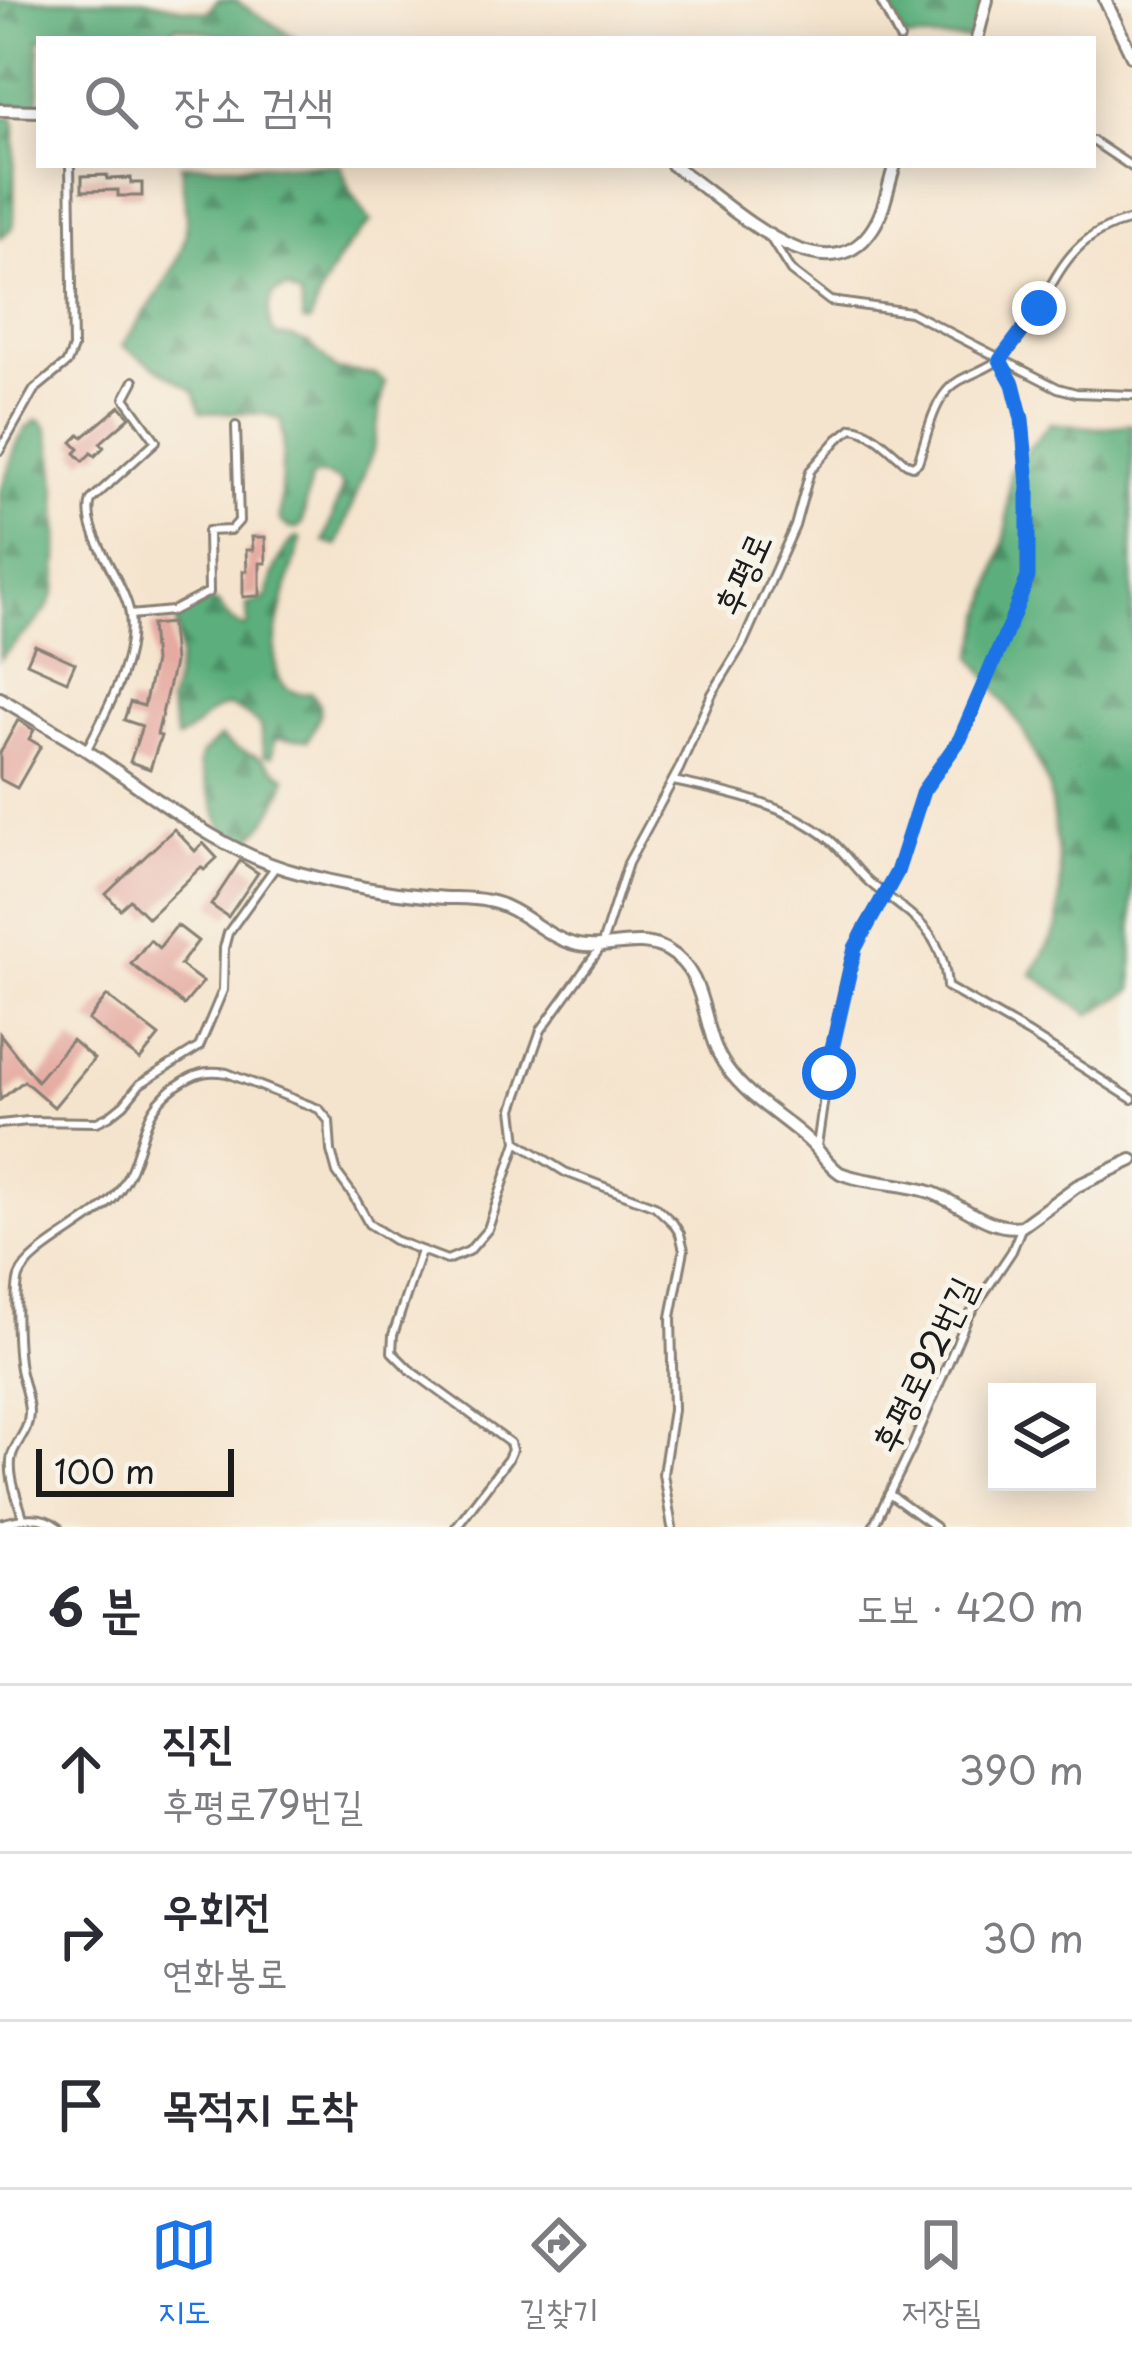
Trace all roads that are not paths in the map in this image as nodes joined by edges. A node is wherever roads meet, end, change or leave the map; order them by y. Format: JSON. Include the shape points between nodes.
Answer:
{"nodes":[{"id":1,"x":880,"y":0,"type":"edge"},
{"id":2,"x":987,"y":0,"type":"edge"},
{"id":3,"x":1105,"y":0,"type":"edge"},
{"id":4,"x":898,"y":36,"type":"edge"},
{"id":5,"x":978,"y":36,"type":"edge"},
{"id":6,"x":1132,"y":56,"type":"edge"},
{"id":7,"x":0,"y":110,"type":"edge"},
{"id":8,"x":36,"y":111,"type":"edge"},
{"id":9,"x":1096,"y":143,"type":"edge"},
{"id":10,"x":1132,"y":167,"type":"edge"},
{"id":11,"x":70,"y":168,"type":"edge"},
{"id":12,"x":676,"y":168,"type":"edge"},
{"id":13,"x":894,"y":168,"type":"edge"},
{"id":14,"x":1132,"y":220,"type":"edge"},
{"id":15,"x":767,"y":232,"type":"junction"},
{"id":16,"x":1000,"y":360,"type":"junction"},
{"id":17,"x":134,"y":381,"type":"dead end"},
{"id":18,"x":1132,"y":395,"type":"edge"},
{"id":19,"x":236,"y":426,"type":"dead end"},
{"id":20,"x":0,"y":450,"type":"edge"},
{"id":21,"x":130,"y":615,"type":"junction"},
{"id":22,"x":0,"y":698,"type":"edge"},
{"id":23,"x":86,"y":751,"type":"junction"},
{"id":24,"x":673,"y":781,"type":"junction"},
{"id":25,"x":276,"y":866,"type":"junction"},
{"id":26,"x":886,"y":894,"type":"junction"},
{"id":27,"x":602,"y":947,"type":"junction"},
{"id":28,"x":1132,"y":1099,"type":"edge"},
{"id":29,"x":0,"y":1124,"type":"edge"},
{"id":30,"x":517,"y":1142,"type":"junction"},
{"id":31,"x":816,"y":1148,"type":"junction"},
{"id":32,"x":1132,"y":1160,"type":"edge"},
{"id":33,"x":1022,"y":1226,"type":"junction"},
{"id":34,"x":422,"y":1251,"type":"junction"},
{"id":35,"x":889,"y":1493,"type":"junction"},
{"id":36,"x":23,"y":1518,"type":"junction"},
{"id":37,"x":0,"y":1525,"type":"edge"},
{"id":38,"x":58,"y":1527,"type":"edge"},
{"id":39,"x":456,"y":1527,"type":"edge"},
{"id":40,"x":672,"y":1527,"type":"edge"},
{"id":41,"x":873,"y":1527,"type":"edge"},
{"id":42,"x":934,"y":1527,"type":"edge"}],
"edges":[{"from":1,"to":4,"type":"lane"},
{"from":2,"to":5,"type":"street"},
{"from":3,"to":6,"type":"street"},
{"from":7,"to":8,"type":"street"},
{"from":9,"to":10,"type":"lane"},
{"from":11,"to":20,"type":"lane","via":[[71,358],[34,390]]},
{"from":12,"to":15,"type":"street"},
{"from":13,"to":15,"type":"street","via":[[873,228],[853,247],[820,257]]},
{"from":14,"to":16,"type":"lane","via":[[1082,242]]},
{"from":15,"to":16,"type":"lane","via":[[791,272],[830,301],[910,311]]},
{"from":16,"to":18,"type":"lane","via":[[1076,393]]},
{"from":16,"to":24,"type":"lane","name":"후평로","via":[[946,392],[913,466],[852,428],[818,459],[743,643]]},
{"from":16,"to":26,"type":"lane","via":[[1022,419],[1028,577],[960,739],[923,791]]},
{"from":17,"to":21,"type":"lane","via":[[125,398],[156,441],[88,508]]},
{"from":19,"to":21,"type":"lane","via":[[238,520],[231,530],[208,531],[209,592],[172,611]]},
{"from":21,"to":23,"type":"lane","via":[[118,684]]},
{"from":22,"to":23,"type":"street"},
{"from":23,"to":25,"type":"street"},
{"from":24,"to":26,"type":"lane","via":[[802,822]]},
{"from":24,"to":27,"type":"lane","name":"후평로","via":[[628,863]]},
{"from":25,"to":27,"type":"street","via":[[352,885],[485,900],[564,941]]},
{"from":25,"to":29,"type":"lane","via":[[228,932],[223,989],[200,1047],[97,1122]]},
{"from":26,"to":28,"type":"lane","via":[[943,955],[946,987]]},
{"from":26,"to":31,"type":"lane","via":[[850,962]]},
{"from":27,"to":30,"type":"lane","name":"후평로","via":[[541,1030],[513,1109]]},
{"from":27,"to":31,"type":"street","via":[[646,943],[685,963],[723,1064]]},
{"from":30,"to":34,"type":"lane","name":"후평로","via":[[480,1241],[447,1260]]},
{"from":30,"to":40,"type":"lane","via":[[565,1172],[655,1207],[680,1234],[670,1335],[673,1420],[663,1474]]},
{"from":31,"to":33,"type":"street","via":[[851,1178],[915,1188],[1000,1225]]},
{"from":32,"to":33,"type":"street","via":[[1077,1186]]},
{"from":33,"to":35,"type":"lane","name":"후평로92번길","via":[[968,1317]]},
{"from":34,"to":36,"type":"lane","via":[[368,1224],[334,1165],[329,1121],[319,1108],[227,1073],[202,1072],[158,1099],[113,1199],[19,1278],[18,1354],[29,1408],[11,1468]]},
{"from":34,"to":39,"type":"lane","via":[[392,1352],[512,1450]]},
{"from":35,"to":41,"type":"lane","name":"후평로92번길"},
{"from":35,"to":42,"type":"lane"},
{"from":36,"to":37,"type":"lane"},
{"from":36,"to":38,"type":"lane"}]}
